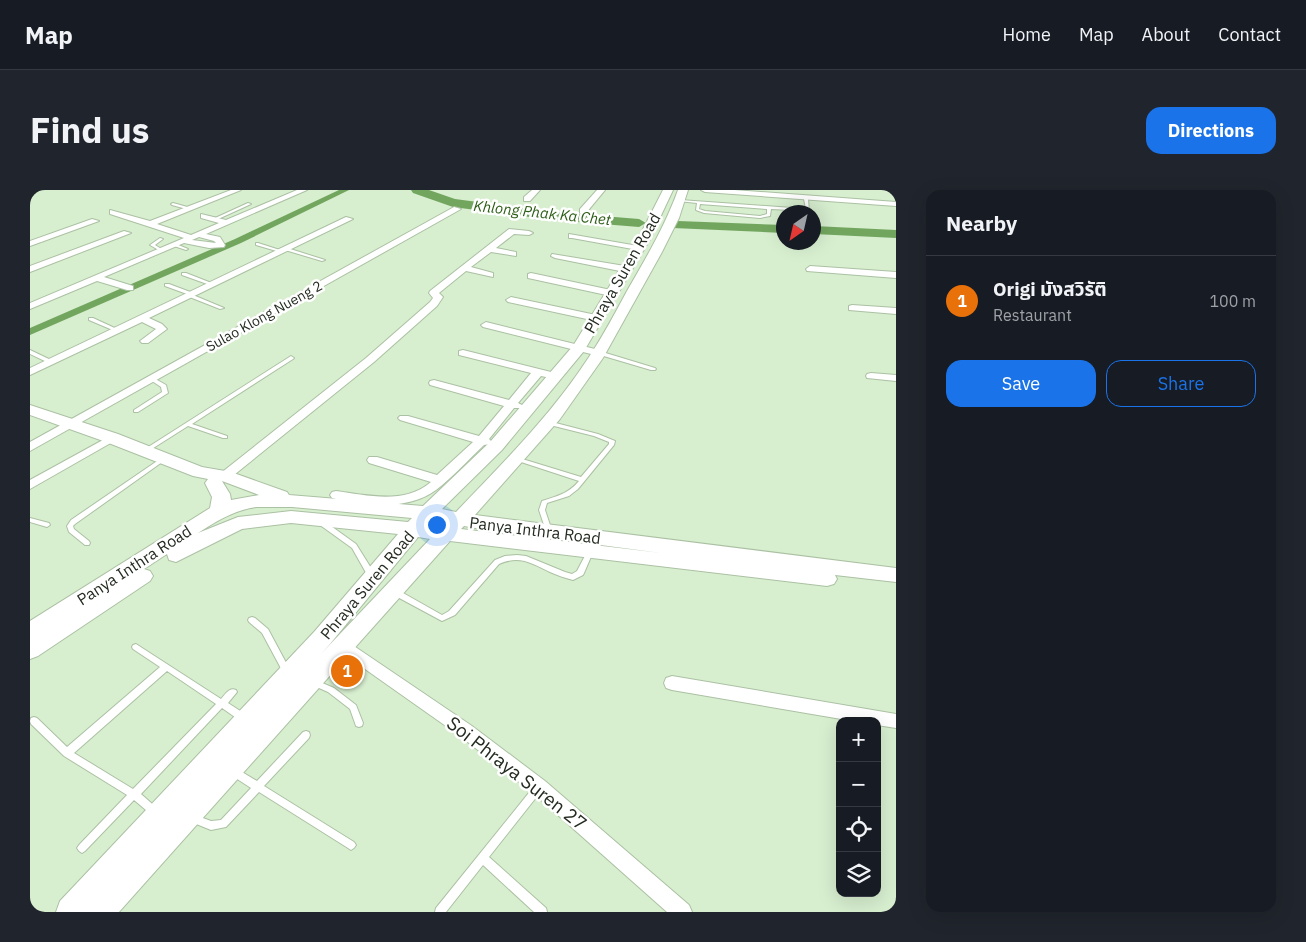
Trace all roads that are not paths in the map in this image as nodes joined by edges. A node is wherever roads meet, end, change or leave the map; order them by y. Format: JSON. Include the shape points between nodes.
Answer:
{"nodes":[{"id":1,"x":237,"y":190,"type":"edge"},
{"id":2,"x":303,"y":190,"type":"edge"},
{"id":3,"x":536,"y":190,"type":"edge"},
{"id":4,"x":600,"y":190,"type":"edge"},
{"id":5,"x":668,"y":190,"type":"edge"},
{"id":6,"x":705,"y":190,"type":"edge"},
{"id":7,"x":796,"y":190,"type":"edge"},
{"id":8,"x":737,"y":191,"type":"edge"},
{"id":9,"x":681,"y":195,"type":"edge"},
{"id":10,"x":803,"y":198,"type":"junction"},
{"id":11,"x":527,"y":199,"type":"dead end"},
{"id":12,"x":699,"y":202,"type":"junction"},
{"id":13,"x":173,"y":204,"type":"dead end"},
{"id":14,"x":249,"y":204,"type":"dead end"},
{"id":15,"x":896,"y":204,"type":"edge"},
{"id":16,"x":769,"y":208,"type":"junction"},
{"id":17,"x":190,"y":209,"type":"junction"},
{"id":18,"x":457,"y":209,"type":"dead end"},
{"id":19,"x":583,"y":211,"type":"dead end"},
{"id":20,"x":113,"y":212,"type":"dead end"},
{"id":21,"x":204,"y":216,"type":"dead end"},
{"id":22,"x":349,"y":218,"type":"dead end"},
{"id":23,"x":215,"y":219,"type":"junction"},
{"id":24,"x":95,"y":221,"type":"dead end"},
{"id":25,"x":228,"y":223,"type":"junction"},
{"id":26,"x":150,"y":224,"type":"junction"},
{"id":27,"x":127,"y":233,"type":"dead end"},
{"id":28,"x":529,"y":233,"type":"dead end"},
{"id":29,"x":572,"y":236,"type":"dead end"},
{"id":30,"x":161,"y":239,"type":"dead end"},
{"id":31,"x":190,"y":241,"type":"junction"},
{"id":32,"x":30,"y":244,"type":"edge"},
{"id":33,"x":257,"y":244,"type":"dead end"},
{"id":34,"x":638,"y":248,"type":"junction"},
{"id":35,"x":490,"y":249,"type":"junction"},
{"id":36,"x":283,"y":250,"type":"junction"},
{"id":37,"x":162,"y":251,"type":"junction"},
{"id":38,"x":513,"y":254,"type":"dead end"},
{"id":39,"x":555,"y":256,"type":"dead end"},
{"id":40,"x":323,"y":260,"type":"dead end"},
{"id":41,"x":465,"y":268,"type":"junction"},
{"id":42,"x":30,"y":269,"type":"edge"},
{"id":43,"x":625,"y":269,"type":"junction"},
{"id":44,"x":810,"y":269,"type":"dead end"},
{"id":45,"x":184,"y":274,"type":"dead end"},
{"id":46,"x":490,"y":275,"type":"dead end"},
{"id":47,"x":896,"y":275,"type":"edge"},
{"id":48,"x":531,"y":276,"type":"dead end"},
{"id":49,"x":97,"y":278,"type":"junction"},
{"id":50,"x":212,"y":284,"type":"junction"},
{"id":51,"x":167,"y":285,"type":"dead end"},
{"id":52,"x":130,"y":288,"type":"dead end"},
{"id":53,"x":611,"y":293,"type":"junction"},
{"id":54,"x":190,"y":295,"type":"junction"},
{"id":55,"x":510,"y":300,"type":"dead end"},
{"id":56,"x":30,"y":306,"type":"edge"},
{"id":57,"x":222,"y":308,"type":"dead end"},
{"id":58,"x":852,"y":308,"type":"dead end"},
{"id":59,"x":896,"y":311,"type":"edge"},
{"id":60,"x":140,"y":318,"type":"junction"},
{"id":61,"x":596,"y":318,"type":"junction"},
{"id":62,"x":91,"y":319,"type":"dead end"},
{"id":63,"x":486,"y":325,"type":"dead end"},
{"id":64,"x":117,"y":330,"type":"junction"},
{"id":65,"x":145,"y":341,"type":"dead end"},
{"id":66,"x":578,"y":348,"type":"junction"},
{"id":67,"x":30,"y":352,"type":"edge"},
{"id":68,"x":463,"y":353,"type":"dead end"},
{"id":69,"x":599,"y":353,"type":"junction"},
{"id":70,"x":291,"y":358,"type":"dead end"},
{"id":71,"x":51,"y":362,"type":"junction"},
{"id":72,"x":654,"y":369,"type":"dead end"},
{"id":73,"x":30,"y":372,"type":"edge"},
{"id":74,"x":547,"y":374,"type":"junction"},
{"id":75,"x":871,"y":376,"type":"dead end"},
{"id":76,"x":896,"y":378,"type":"edge"},
{"id":77,"x":152,"y":379,"type":"junction"},
{"id":78,"x":434,"y":383,"type":"dead end"},
{"id":79,"x":521,"y":406,"type":"junction"},
{"id":80,"x":136,"y":411,"type":"dead end"},
{"id":81,"x":32,"y":412,"type":"edge"},
{"id":82,"x":404,"y":418,"type":"dead end"},
{"id":83,"x":548,"y":423,"type":"junction"},
{"id":84,"x":71,"y":424,"type":"junction"},
{"id":85,"x":188,"y":424,"type":"junction"},
{"id":86,"x":225,"y":437,"type":"dead end"},
{"id":87,"x":112,"y":438,"type":"junction"},
{"id":88,"x":489,"y":443,"type":"junction"},
{"id":89,"x":30,"y":447,"type":"edge"},
{"id":90,"x":146,"y":451,"type":"junction"},
{"id":91,"x":163,"y":459,"type":"junction"},
{"id":92,"x":517,"y":459,"type":"junction"},
{"id":93,"x":373,"y":460,"type":"dead end"},
{"id":94,"x":220,"y":480,"type":"junction"},
{"id":95,"x":439,"y":480,"type":"junction"},
{"id":96,"x":583,"y":480,"type":"junction"},
{"id":97,"x":30,"y":485,"type":"edge"},
{"id":98,"x":336,"y":495,"type":"dead end"},
{"id":99,"x":480,"y":499,"type":"junction"},
{"id":100,"x":256,"y":501,"type":"junction"},
{"id":101,"x":294,"y":506,"type":"junction"},
{"id":102,"x":217,"y":512,"type":"junction"},
{"id":103,"x":317,"y":519,"type":"junction"},
{"id":104,"x":30,"y":520,"type":"edge"},
{"id":105,"x":421,"y":521,"type":"junction"},
{"id":106,"x":371,"y":524,"type":"junction"},
{"id":107,"x":47,"y":525,"type":"dead end"},
{"id":108,"x":454,"y":527,"type":"junction"},
{"id":109,"x":481,"y":531,"type":"junction"},
{"id":110,"x":550,"y":532,"type":"junction"},
{"id":111,"x":87,"y":543,"type":"dead end"},
{"id":112,"x":397,"y":551,"type":"junction"},
{"id":113,"x":590,"y":552,"type":"junction"},
{"id":114,"x":426,"y":555,"type":"junction"},
{"id":115,"x":896,"y":575,"type":"edge"},
{"id":116,"x":383,"y":585,"type":"junction"},
{"id":117,"x":896,"y":588,"type":"edge"},
{"id":118,"x":252,"y":620,"type":"dead end"},
{"id":119,"x":30,"y":632,"type":"edge"},
{"id":120,"x":136,"y":646,"type":"dead end"},
{"id":121,"x":343,"y":646,"type":"junction"},
{"id":122,"x":30,"y":650,"type":"edge"},
{"id":123,"x":165,"y":668,"type":"junction"},
{"id":124,"x":300,"y":678,"type":"junction"},
{"id":125,"x":672,"y":683,"type":"dead end"},
{"id":126,"x":233,"y":692,"type":"dead end"},
{"id":127,"x":221,"y":704,"type":"junction"},
{"id":128,"x":865,"y":717,"type":"edge"},
{"id":129,"x":881,"y":720,"type":"edge"},
{"id":130,"x":34,"y":721,"type":"dead end"},
{"id":131,"x":247,"y":721,"type":"junction"},
{"id":132,"x":896,"y":721,"type":"edge"},
{"id":133,"x":881,"y":722,"type":"edge"},
{"id":134,"x":359,"y":723,"type":"dead end"},
{"id":135,"x":896,"y":731,"type":"edge"},
{"id":136,"x":306,"y":735,"type":"dead end"},
{"id":137,"x":67,"y":753,"type":"junction"},
{"id":138,"x":230,"y":769,"type":"junction"},
{"id":139,"x":259,"y":787,"type":"junction"},
{"id":140,"x":538,"y":787,"type":"junction"},
{"id":141,"x":134,"y":794,"type":"junction"},
{"id":142,"x":160,"y":816,"type":"junction"},
{"id":143,"x":188,"y":816,"type":"junction"},
{"id":144,"x":351,"y":845,"type":"dead end"},
{"id":145,"x":82,"y":848,"type":"dead end"},
{"id":146,"x":483,"y":858,"type":"junction"},
{"id":147,"x":72,"y":912,"type":"edge"},
{"id":148,"x":99,"y":912,"type":"edge"},
{"id":149,"x":440,"y":912,"type":"edge"},
{"id":150,"x":542,"y":912,"type":"edge"},
{"id":151,"x":682,"y":912,"type":"edge"}],
"edges":[{"from":1,"to":17,"type":"street"},
{"from":2,"to":25,"type":"street"},
{"from":3,"to":11,"type":"street"},
{"from":4,"to":19,"type":"street"},
{"from":5,"to":34,"type":"street","name":"Phraya Suren Road"},
{"from":6,"to":8,"type":"street"},
{"from":7,"to":10,"type":"street"},
{"from":8,"to":10,"type":"street"},
{"from":9,"to":12,"type":"lane"},
{"from":9,"to":69,"type":"street","name":"Phraya Suren Road","via":[[656,252]]},
{"from":10,"to":15,"type":"street"},
{"from":10,"to":16,"type":"lane","via":[[808,210]]},
{"from":12,"to":16,"type":"lane"},
{"from":12,"to":16,"type":"lane","via":[[697,209],[700,211],[760,217],[769,215]]},
{"from":13,"to":17,"type":"lane"},
{"from":14,"to":23,"type":"lane"},
{"from":17,"to":26,"type":"street"},
{"from":18,"to":77,"type":"street","name":"Sulao Klong Nueng 2"},
{"from":20,"to":26,"type":"street"},
{"from":21,"to":23,"type":"street"},
{"from":22,"to":36,"type":"street"},
{"from":23,"to":25,"type":"street"},
{"from":24,"to":32,"type":"street"},
{"from":25,"to":31,"type":"street"},
{"from":26,"to":31,"type":"street"},
{"from":27,"to":42,"type":"street"},
{"from":28,"to":35,"type":"street","via":[[512,231]]},
{"from":29,"to":34,"type":"street"},
{"from":30,"to":37,"type":"lane","via":[[152,245]]},
{"from":31,"to":37,"type":"street"},
{"from":33,"to":36,"type":"lane"},
{"from":34,"to":43,"type":"street","name":"Phraya Suren Road"},
{"from":35,"to":38,"type":"street"},
{"from":35,"to":41,"type":"street"},
{"from":36,"to":40,"type":"lane"},
{"from":36,"to":50,"type":"street"},
{"from":37,"to":49,"type":"street"},
{"from":39,"to":43,"type":"street"},
{"from":41,"to":46,"type":"street"},
{"from":41,"to":94,"type":"street","via":[[434,291],[437,301],[370,360]]},
{"from":43,"to":53,"type":"street","name":"Phraya Suren Road"},
{"from":44,"to":47,"type":"street"},
{"from":45,"to":50,"type":"lane"},
{"from":48,"to":53,"type":"street"},
{"from":49,"to":52,"type":"street"},
{"from":49,"to":56,"type":"street"},
{"from":50,"to":54,"type":"street"},
{"from":51,"to":54,"type":"lane"},
{"from":53,"to":61,"type":"street","name":"Phraya Suren Road"},
{"from":54,"to":57,"type":"lane"},
{"from":54,"to":60,"type":"street"},
{"from":55,"to":61,"type":"street"},
{"from":58,"to":59,"type":"street"},
{"from":60,"to":64,"type":"street"},
{"from":60,"to":65,"type":"street","via":[[162,329]]},
{"from":61,"to":66,"type":"street","name":"Phraya Suren Road"},
{"from":62,"to":64,"type":"lane"},
{"from":63,"to":66,"type":"street"},
{"from":64,"to":71,"type":"street"},
{"from":66,"to":69,"type":"street"},
{"from":66,"to":74,"type":"street","name":"Phraya Suren Road"},
{"from":67,"to":71,"type":"lane"},
{"from":68,"to":74,"type":"street"},
{"from":69,"to":72,"type":"lane"},
{"from":69,"to":83,"type":"street","name":"Phraya Suren Road"},
{"from":70,"to":85,"type":"lane"},
{"from":71,"to":73,"type":"street"},
{"from":74,"to":79,"type":"street","name":"Phraya Suren Road"},
{"from":75,"to":76,"type":"street"},
{"from":77,"to":80,"type":"lane","via":[[164,386],[165,394]]},
{"from":77,"to":84,"type":"street","name":"Sulao Klong Nueng 2"},
{"from":78,"to":79,"type":"street"},
{"from":79,"to":88,"type":"street","name":"Phraya Suren Road"},
{"from":81,"to":84,"type":"street"},
{"from":82,"to":88,"type":"street"},
{"from":83,"to":92,"type":"street","name":"Phraya Suren Road"},
{"from":83,"to":96,"type":"lane","via":[[612,442]]},
{"from":84,"to":87,"type":"street"},
{"from":84,"to":89,"type":"street","name":"Sulao Klong Nueng 2"},
{"from":85,"to":86,"type":"lane"},
{"from":85,"to":90,"type":"lane"},
{"from":87,"to":90,"type":"street"},
{"from":87,"to":97,"type":"street"},
{"from":88,"to":95,"type":"street"},
{"from":88,"to":105,"type":"street","name":"Phraya Suren Road"},
{"from":90,"to":91,"type":"street"},
{"from":91,"to":94,"type":"street"},
{"from":91,"to":111,"type":"lane","via":[[70,526]]},
{"from":92,"to":96,"type":"lane"},
{"from":92,"to":99,"type":"street","name":"Phraya Suren Road"},
{"from":93,"to":95,"type":"street"},
{"from":94,"to":100,"type":"street"},
{"from":94,"to":101,"type":"street"},
{"from":94,"to":102,"type":"street","via":[[222,503]]},
{"from":95,"to":98,"type":"street","via":[[422,493],[385,502]]},
{"from":96,"to":110,"type":"lane","via":[[567,495],[544,502],[542,510]]},
{"from":99,"to":108,"type":"street","name":"Phraya Suren Road"},
{"from":99,"to":109,"type":"street"},
{"from":100,"to":101,"type":"street","name":"Panya Inthra Road"},
{"from":100,"to":102,"type":"street","name":"Panya Inthra Road"},
{"from":101,"to":103,"type":"street","name":"Panya Inthra Road"},
{"from":101,"to":105,"type":"street","name":"Panya Inthra Road"},
{"from":101,"to":122,"type":"street","name":"Panya Inthra Road","via":[[238,523],[198,541]]},
{"from":102,"to":119,"type":"street","name":"Panya Inthra Road"},
{"from":103,"to":106,"type":"street","name":"Panya Inthra Road"},
{"from":103,"to":116,"type":"lane","via":[[354,546]]},
{"from":104,"to":107,"type":"lane"},
{"from":105,"to":106,"type":"street","name":"Panya Inthra Road"},
{"from":105,"to":108,"type":"street","name":"Panya Inthra Road"},
{"from":105,"to":112,"type":"street","name":"Phraya Suren Road"},
{"from":106,"to":112,"type":"street"},
{"from":108,"to":109,"type":"street","name":"Panya Inthra Road"},
{"from":108,"to":114,"type":"street","name":"Phraya Suren Road"},
{"from":109,"to":110,"type":"street","name":"Panya Inthra Road"},
{"from":109,"to":113,"type":"street","name":"Panya Inthra Road"},
{"from":109,"to":114,"type":"street"},
{"from":110,"to":115,"type":"street","name":"Panya Inthra Road"},
{"from":112,"to":116,"type":"street","name":"Phraya Suren Road"},
{"from":113,"to":116,"type":"lane","via":[[576,576],[562,574],[527,558],[501,559],[452,613],[442,618]]},
{"from":113,"to":117,"type":"street","name":"Panya Inthra Road"},
{"from":114,"to":116,"type":"street","name":"Phraya Suren Road"},
{"from":116,"to":121,"type":"street","name":"Phraya Suren Road"},
{"from":116,"to":124,"type":"street","name":"Phraya Suren Road"},
{"from":118,"to":124,"type":"lane","via":[[265,630]]},
{"from":120,"to":123,"type":"lane"},
{"from":121,"to":124,"type":"street","name":"Phraya Suren Road"},
{"from":121,"to":140,"type":"street","name":"Soi Phraya Suren 27","via":[[466,731]]},
{"from":123,"to":127,"type":"lane"},
{"from":123,"to":137,"type":"lane"},
{"from":124,"to":131,"type":"street","name":"Phraya Suren Road"},
{"from":124,"to":134,"type":"lane","via":[[331,690],[353,707]]},
{"from":124,"to":138,"type":"street","name":"Phraya Suren Road"},
{"from":125,"to":128,"type":"street"},
{"from":126,"to":127,"type":"lane"},
{"from":127,"to":131,"type":"lane"},
{"from":127,"to":141,"type":"lane"},
{"from":129,"to":132,"type":"street"},
{"from":130,"to":137,"type":"lane"},
{"from":131,"to":142,"type":"street","name":"Phraya Suren Road"},
{"from":133,"to":135,"type":"street"},
{"from":136,"to":139,"type":"lane"},
{"from":137,"to":141,"type":"lane"},
{"from":138,"to":139,"type":"lane"},
{"from":138,"to":143,"type":"street","name":"Phraya Suren Road"},
{"from":139,"to":143,"type":"lane","via":[[223,824],[212,826]]},
{"from":139,"to":144,"type":"lane"},
{"from":140,"to":146,"type":"lane"},
{"from":140,"to":151,"type":"street","name":"Soi Phraya Suren 27"},
{"from":141,"to":142,"type":"lane"},
{"from":141,"to":145,"type":"lane"},
{"from":142,"to":147,"type":"street","name":"Phraya Suren Road"},
{"from":143,"to":148,"type":"street","name":"Phraya Suren Road"},
{"from":146,"to":149,"type":"lane"},
{"from":146,"to":150,"type":"lane"}]}
